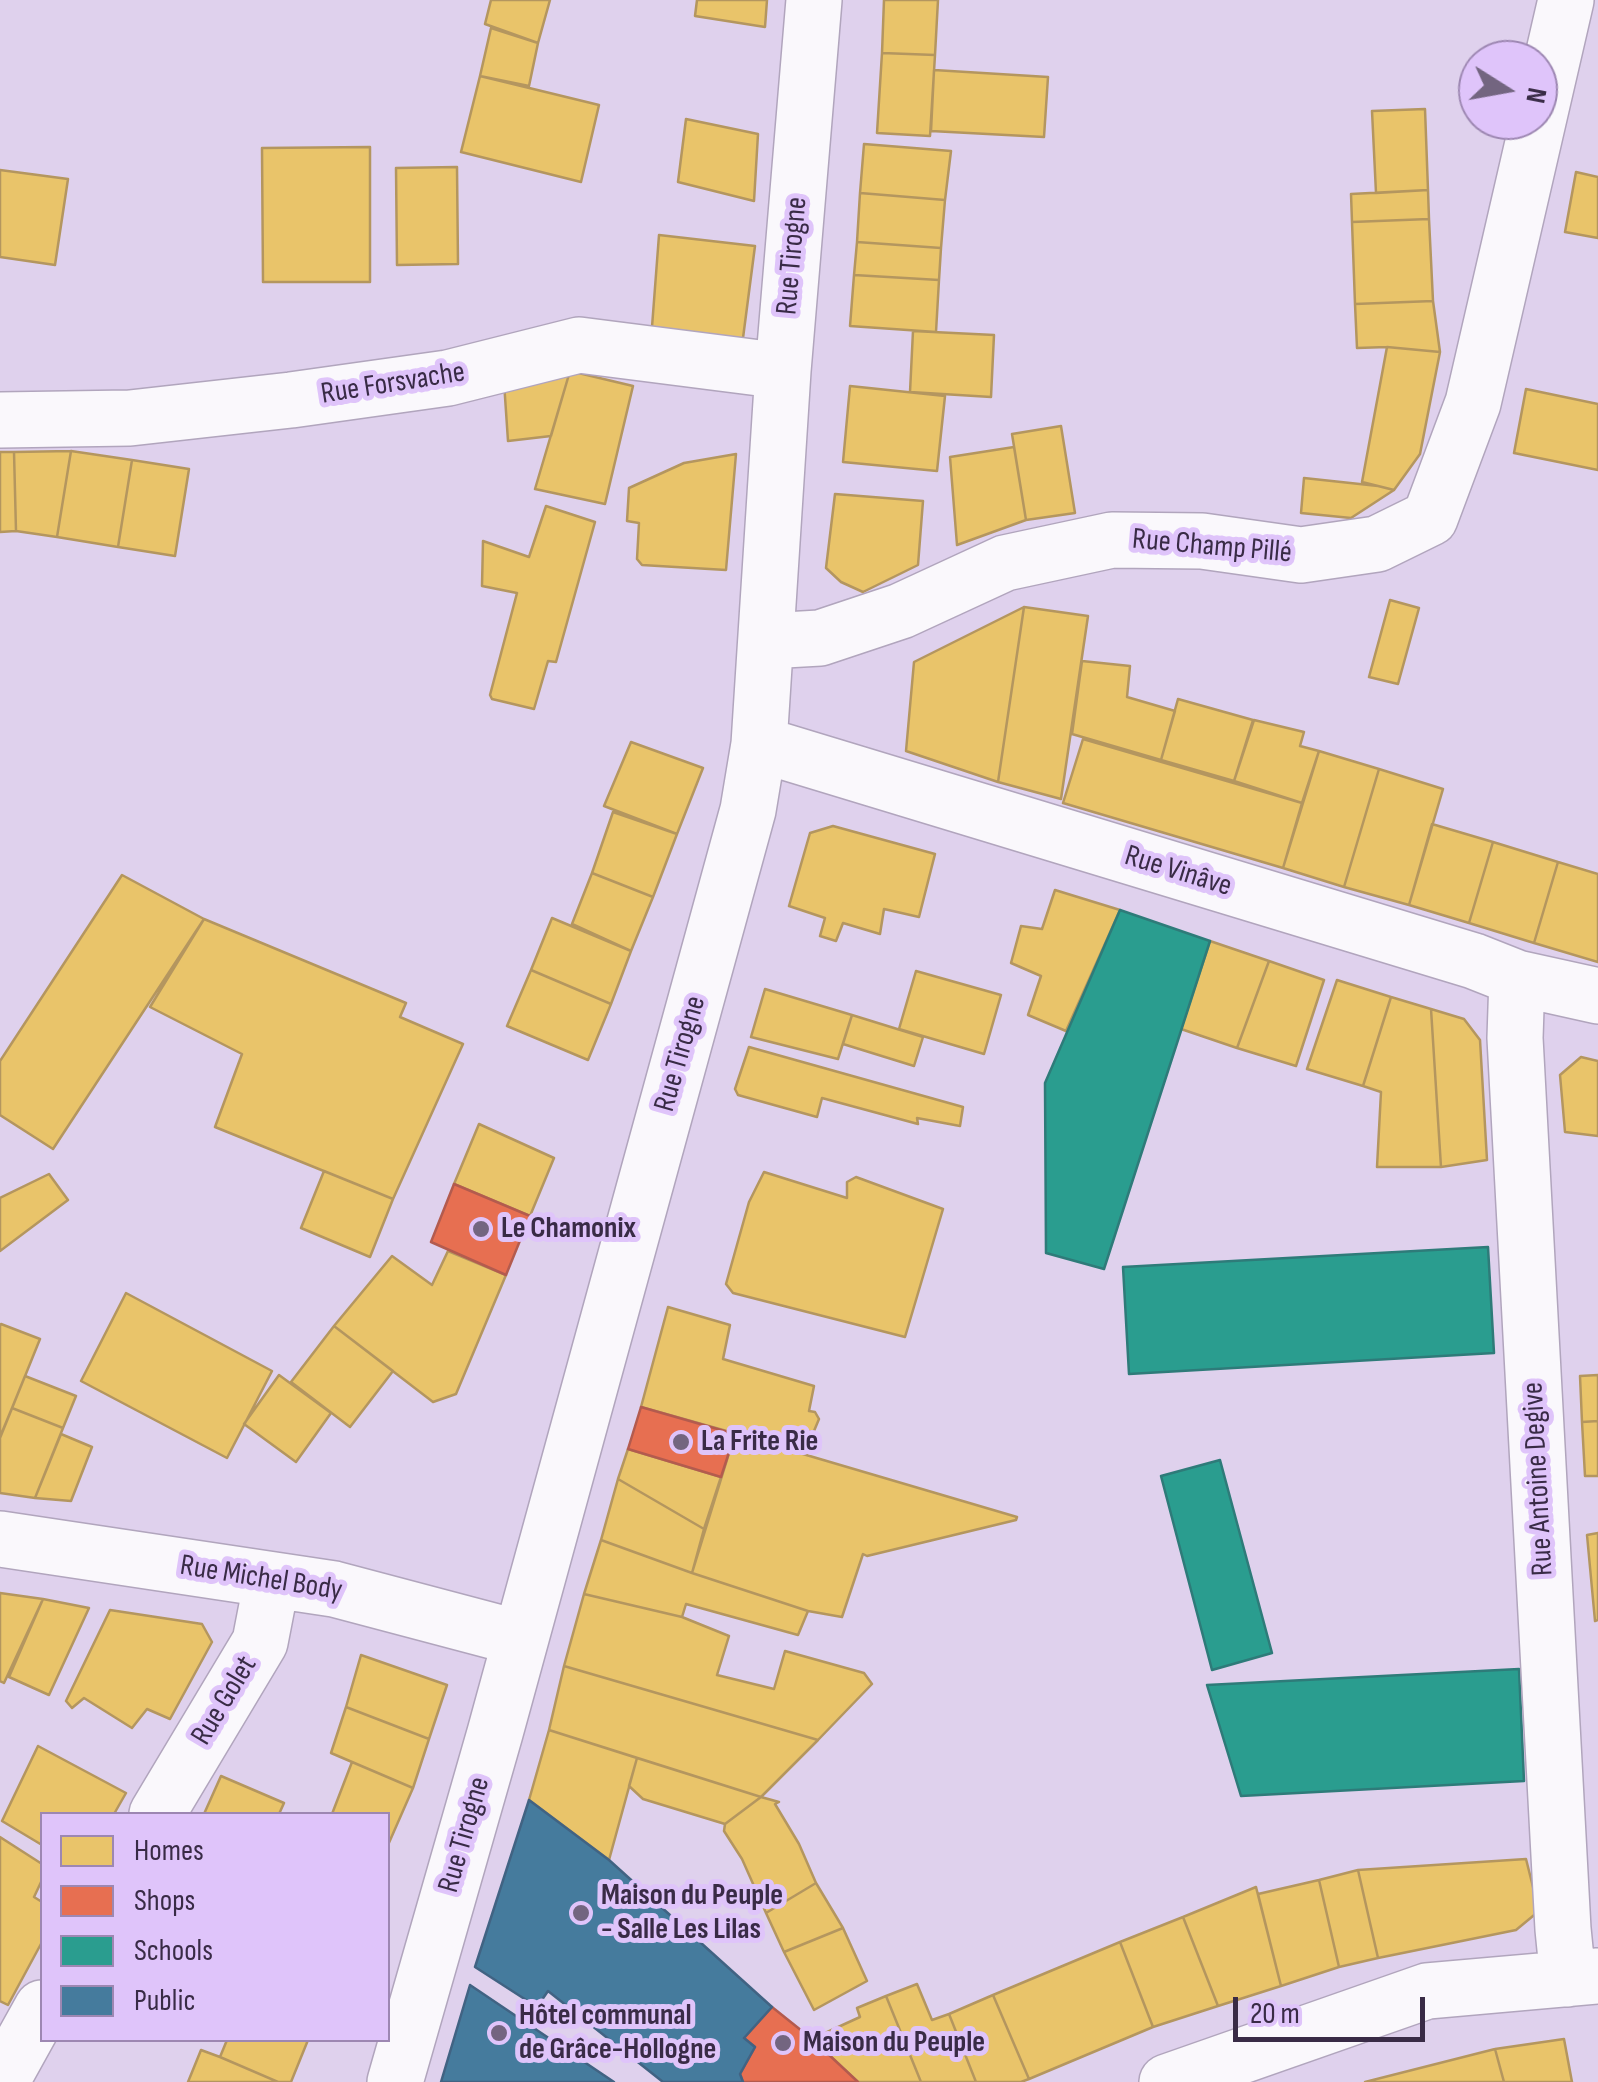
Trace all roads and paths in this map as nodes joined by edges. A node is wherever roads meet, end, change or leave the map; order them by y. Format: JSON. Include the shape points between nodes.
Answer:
{"nodes":[{"id":1,"x":814,"y":0,"type":"edge"},
{"id":2,"x":1566,"y":0,"type":"edge"},
{"id":3,"x":784,"y":371,"type":"junction"},
{"id":4,"x":0,"y":420,"type":"edge"},
{"id":5,"x":767,"y":640,"type":"junction"},
{"id":6,"x":759,"y":744,"type":"junction"},
{"id":7,"x":1517,"y":978,"type":"junction"},
{"id":8,"x":1598,"y":996,"type":"edge"},
{"id":9,"x":0,"y":1539,"type":"edge"},
{"id":10,"x":272,"y":1580,"type":"junction"},
{"id":11,"x":518,"y":1638,"type":"junction"},
{"id":12,"x":158,"y":1812,"type":"edge"},
{"id":13,"x":1583,"y":1977,"type":"edge"},
{"id":14,"x":40,"y":2012,"type":"edge"},
{"id":15,"x":1,"y":2082,"type":"edge"},
{"id":16,"x":395,"y":2082,"type":"edge"},
{"id":17,"x":1168,"y":2082,"type":"edge"}],
"edges":[{"from":1,"to":3,"type":"street","name":"Rue Tirogne"},
{"from":2,"to":5,"type":"street","name":"Rue Champ Pillé","via":[[1473,404],[1430,518],[1377,544],[1301,556],[1202,541],[1112,540],[1005,563],[901,611],[820,638]]},
{"from":3,"to":4,"type":"street","name":"Rue Forsvache","via":[[579,345],[448,378],[291,400],[130,418]]},
{"from":3,"to":5,"type":"street","name":"Rue Tirogne"},
{"from":5,"to":6,"type":"street","name":"Rue Tirogne"},
{"from":6,"to":7,"type":"street","name":"Rue Vinâve"},
{"from":6,"to":11,"type":"street","name":"Rue Tirogne","via":[[748,810]]},
{"from":7,"to":8,"type":"street","name":"Rue Vinâve"},
{"from":7,"to":13,"type":"street","name":"Rue Antoine Degive","via":[[1562,1929]]},
{"from":9,"to":10,"type":"street","name":"Rue Michel Body"},
{"from":10,"to":11,"type":"street","name":"Rue Michel Body","via":[[334,1589]]},
{"from":10,"to":12,"type":"street","name":"Rue Golet","via":[[260,1642]]},
{"from":11,"to":16,"type":"street","name":"Rue Tirogne"},
{"from":13,"to":17,"type":"street","via":[[1427,1991]]},
{"from":14,"to":15,"type":"street"}]}
